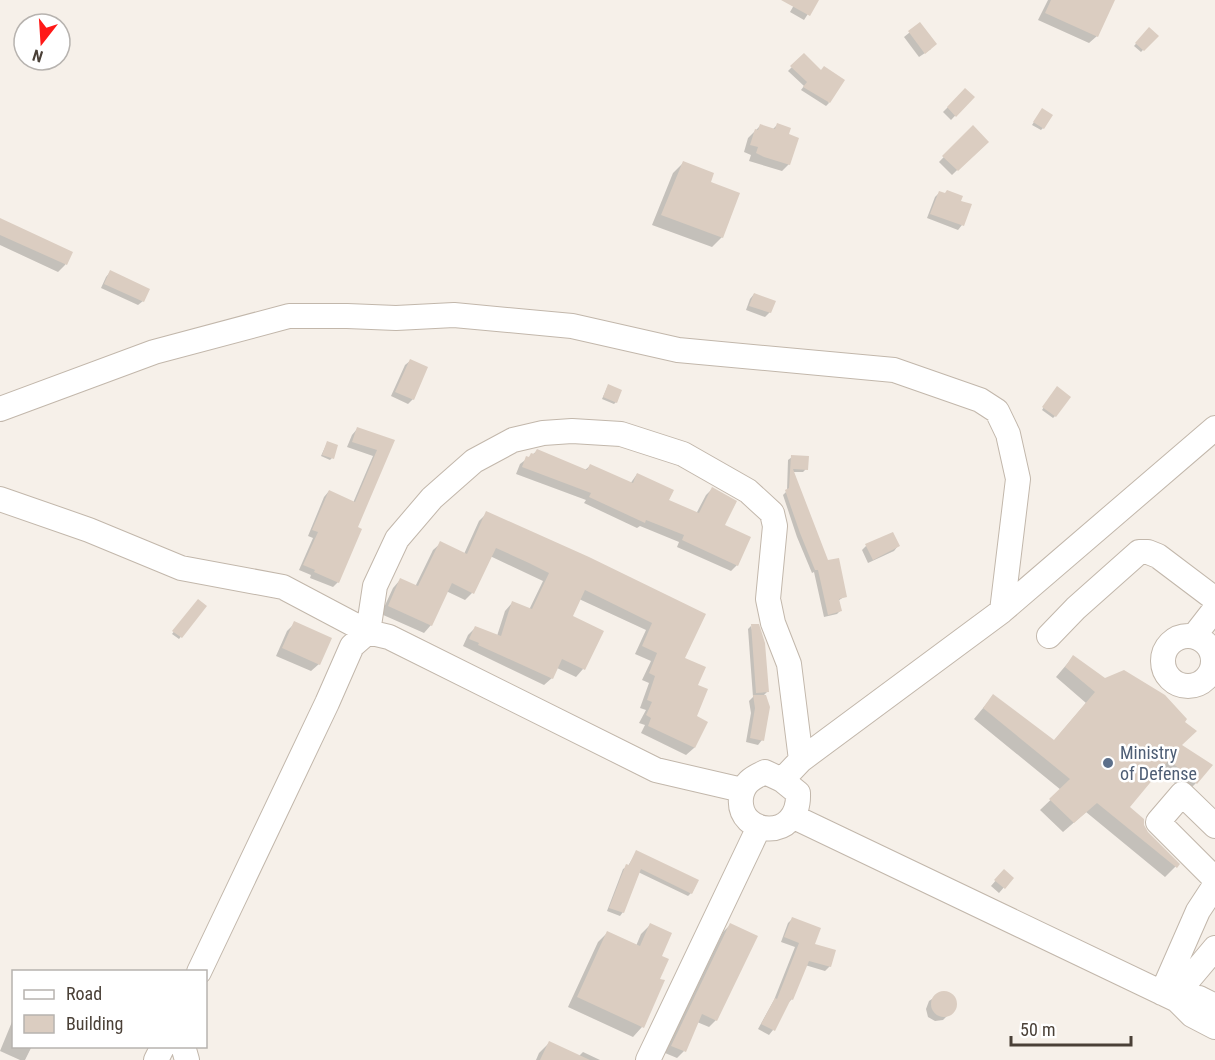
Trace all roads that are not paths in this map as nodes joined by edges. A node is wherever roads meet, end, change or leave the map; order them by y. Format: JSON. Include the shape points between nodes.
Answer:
{"nodes":[{"id":1,"x":0,"y":409,"type":"edge"},
{"id":2,"x":1215,"y":428,"type":"edge"},
{"id":3,"x":0,"y":499,"type":"edge"},
{"id":4,"x":1215,"y":599,"type":"edge"},
{"id":5,"x":1215,"y":609,"type":"edge"},
{"id":6,"x":1002,"y":611,"type":"junction"},
{"id":7,"x":368,"y":632,"type":"junction"},
{"id":8,"x":1049,"y":636,"type":"dead end"},
{"id":9,"x":1207,"y":646,"type":"edge"},
{"id":10,"x":801,"y":760,"type":"junction"},
{"id":11,"x":782,"y":780,"type":"junction"},
{"id":12,"x":742,"y":790,"type":"junction"},
{"id":13,"x":794,"y":817,"type":"junction"},
{"id":14,"x":1215,"y":826,"type":"edge"},
{"id":15,"x":759,"y":827,"type":"junction"},
{"id":16,"x":1215,"y":879,"type":"edge"},
{"id":17,"x":1215,"y":885,"type":"edge"},
{"id":18,"x":1215,"y":948,"type":"edge"},
{"id":19,"x":201,"y":970,"type":"edge"},
{"id":20,"x":1169,"y":997,"type":"junction"},
{"id":21,"x":1215,"y":1006,"type":"edge"},
{"id":22,"x":1215,"y":1027,"type":"edge"},
{"id":23,"x":648,"y":1060,"type":"edge"}],
"edges":[{"from":1,"to":6,"type":"street","via":[[154,352],[288,316],[454,315],[572,326],[678,350],[894,370],[980,399],[997,411],[1008,434],[1018,479]]},
{"from":2,"to":6,"type":"street"},
{"from":3,"to":7,"type":"street","via":[[181,568],[283,587]]},
{"from":4,"to":8,"type":"street","via":[[1158,556],[1139,552]]},
{"from":5,"to":9,"type":"street"},
{"from":6,"to":10,"type":"street"},
{"from":7,"to":10,"type":"street","via":[[375,586],[397,539],[432,498],[474,461],[500,446],[535,435],[572,431],[621,434],[683,454],[748,491],[772,513],[775,526],[768,599],[789,664]]},
{"from":7,"to":12,"type":"street","via":[[389,637],[656,770]]},
{"from":7,"to":19,"type":"street","via":[[351,646]]},
{"from":10,"to":11,"type":"street"},
{"from":11,"to":12,"type":"street","via":[[765,772],[751,778]]},
{"from":11,"to":13,"type":"street","via":[[798,793]]},
{"from":12,"to":15,"type":"street","via":[[741,805],[747,818]]},
{"from":13,"to":15,"type":"street","via":[[772,830]]},
{"from":13,"to":20,"type":"street"},
{"from":14,"to":16,"type":"street","via":[[1182,794],[1158,822]]},
{"from":15,"to":23,"type":"street"},
{"from":17,"to":20,"type":"street","via":[[1198,911]]},
{"from":18,"to":20,"type":"street"},
{"from":20,"to":21,"type":"street","via":[[1199,998]]},
{"from":20,"to":22,"type":"street","via":[[1192,1016]]}]}
